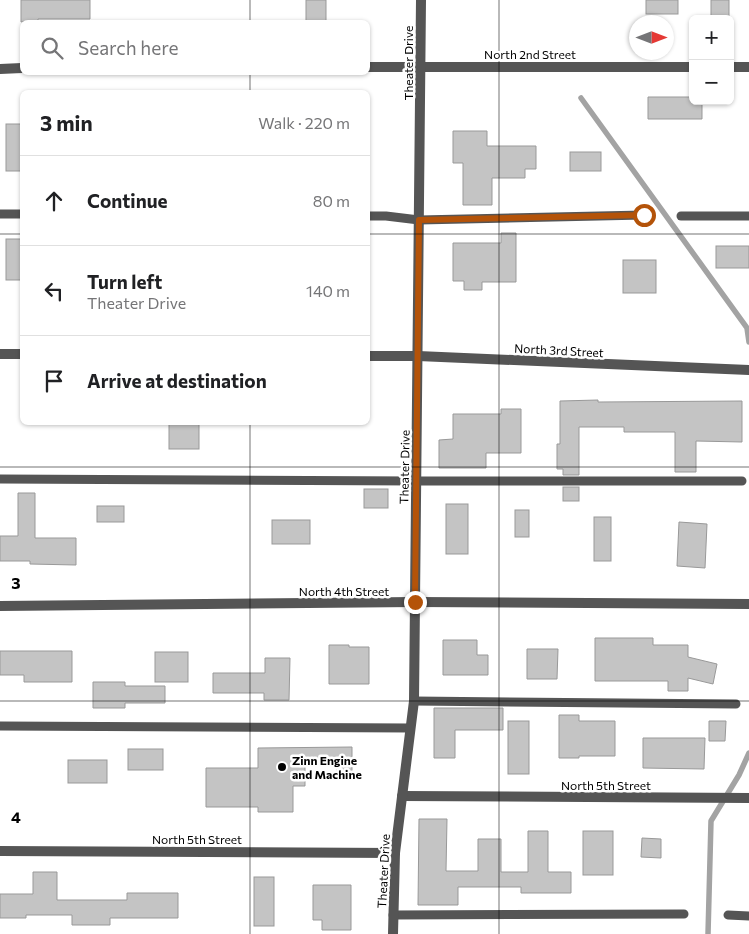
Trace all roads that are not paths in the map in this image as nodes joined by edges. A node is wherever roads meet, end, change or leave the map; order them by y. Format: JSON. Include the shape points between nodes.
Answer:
{"nodes":[{"id":1,"x":421,"y":0,"type":"edge"},
{"id":2,"x":370,"y":67,"type":"edge"},
{"id":3,"x":421,"y":67,"type":"junction"},
{"id":4,"x":689,"y":67,"type":"edge"},
{"id":5,"x":734,"y":67,"type":"edge"},
{"id":6,"x":749,"y":67,"type":"edge"},
{"id":7,"x":20,"y":68,"type":"edge"},
{"id":8,"x":0,"y":69,"type":"edge"},
{"id":9,"x":0,"y":214,"type":"edge"},
{"id":10,"x":20,"y":214,"type":"edge"},
{"id":11,"x":644,"y":215,"type":"dead end"},
{"id":12,"x":370,"y":216,"type":"edge"},
{"id":13,"x":681,"y":216,"type":"dead end"},
{"id":14,"x":749,"y":216,"type":"edge"},
{"id":15,"x":419,"y":220,"type":"junction"},
{"id":16,"x":0,"y":354,"type":"edge"},
{"id":17,"x":20,"y":354,"type":"edge"},
{"id":18,"x":370,"y":356,"type":"edge"},
{"id":19,"x":418,"y":356,"type":"junction"},
{"id":20,"x":749,"y":370,"type":"edge"},
{"id":21,"x":0,"y":478,"type":"edge"},
{"id":22,"x":416,"y":482,"type":"junction"},
{"id":23,"x":742,"y":482,"type":"dead end"},
{"id":24,"x":415,"y":602,"type":"junction"},
{"id":25,"x":749,"y":604,"type":"edge"},
{"id":26,"x":0,"y":606,"type":"edge"},
{"id":27,"x":414,"y":701,"type":"junction"},
{"id":28,"x":736,"y":704,"type":"dead end"},
{"id":29,"x":0,"y":726,"type":"edge"},
{"id":30,"x":410,"y":728,"type":"junction"},
{"id":31,"x":402,"y":796,"type":"junction"},
{"id":32,"x":749,"y":798,"type":"edge"},
{"id":33,"x":0,"y":851,"type":"edge"},
{"id":34,"x":395,"y":853,"type":"junction"},
{"id":35,"x":684,"y":914,"type":"dead end"},
{"id":36,"x":393,"y":915,"type":"junction"},
{"id":37,"x":728,"y":916,"type":"dead end"},
{"id":38,"x":749,"y":916,"type":"edge"},
{"id":39,"x":392,"y":934,"type":"edge"}],
"edges":[{"from":1,"to":3,"type":"street","name":"Theater Drive"},
{"from":2,"to":3,"type":"street","name":"North 2nd Street"},
{"from":3,"to":4,"type":"street","name":"North 2nd Street"},
{"from":3,"to":15,"type":"street","name":"Theater Drive"},
{"from":5,"to":6,"type":"street"},
{"from":7,"to":8,"type":"street"},
{"from":9,"to":10,"type":"lane"},
{"from":11,"to":15,"type":"lane"},
{"from":12,"to":15,"type":"lane"},
{"from":13,"to":14,"type":"lane"},
{"from":15,"to":19,"type":"street","name":"Theater Drive"},
{"from":16,"to":17,"type":"street"},
{"from":18,"to":19,"type":"street","name":"North 3rd Street"},
{"from":19,"to":20,"type":"street","name":"North 3rd Street"},
{"from":19,"to":22,"type":"street","name":"Theater Drive"},
{"from":21,"to":22,"type":"lane"},
{"from":22,"to":23,"type":"lane"},
{"from":22,"to":24,"type":"street","name":"Theater Drive"},
{"from":24,"to":25,"type":"street","name":"North 4th Street"},
{"from":24,"to":26,"type":"street","name":"North 4th Street"},
{"from":24,"to":27,"type":"street","name":"Theater Drive"},
{"from":27,"to":28,"type":"lane"},
{"from":27,"to":30,"type":"street","name":"Theater Drive"},
{"from":29,"to":30,"type":"lane"},
{"from":30,"to":31,"type":"street","name":"Theater Drive"},
{"from":31,"to":32,"type":"street","name":"North 5th Street"},
{"from":31,"to":34,"type":"street","name":"Theater Drive"},
{"from":33,"to":34,"type":"street","name":"North 5th Street"},
{"from":34,"to":36,"type":"street","name":"Theater Drive"},
{"from":35,"to":36,"type":"lane"},
{"from":36,"to":39,"type":"street","name":"Theater Drive"},
{"from":37,"to":38,"type":"lane"}]}
